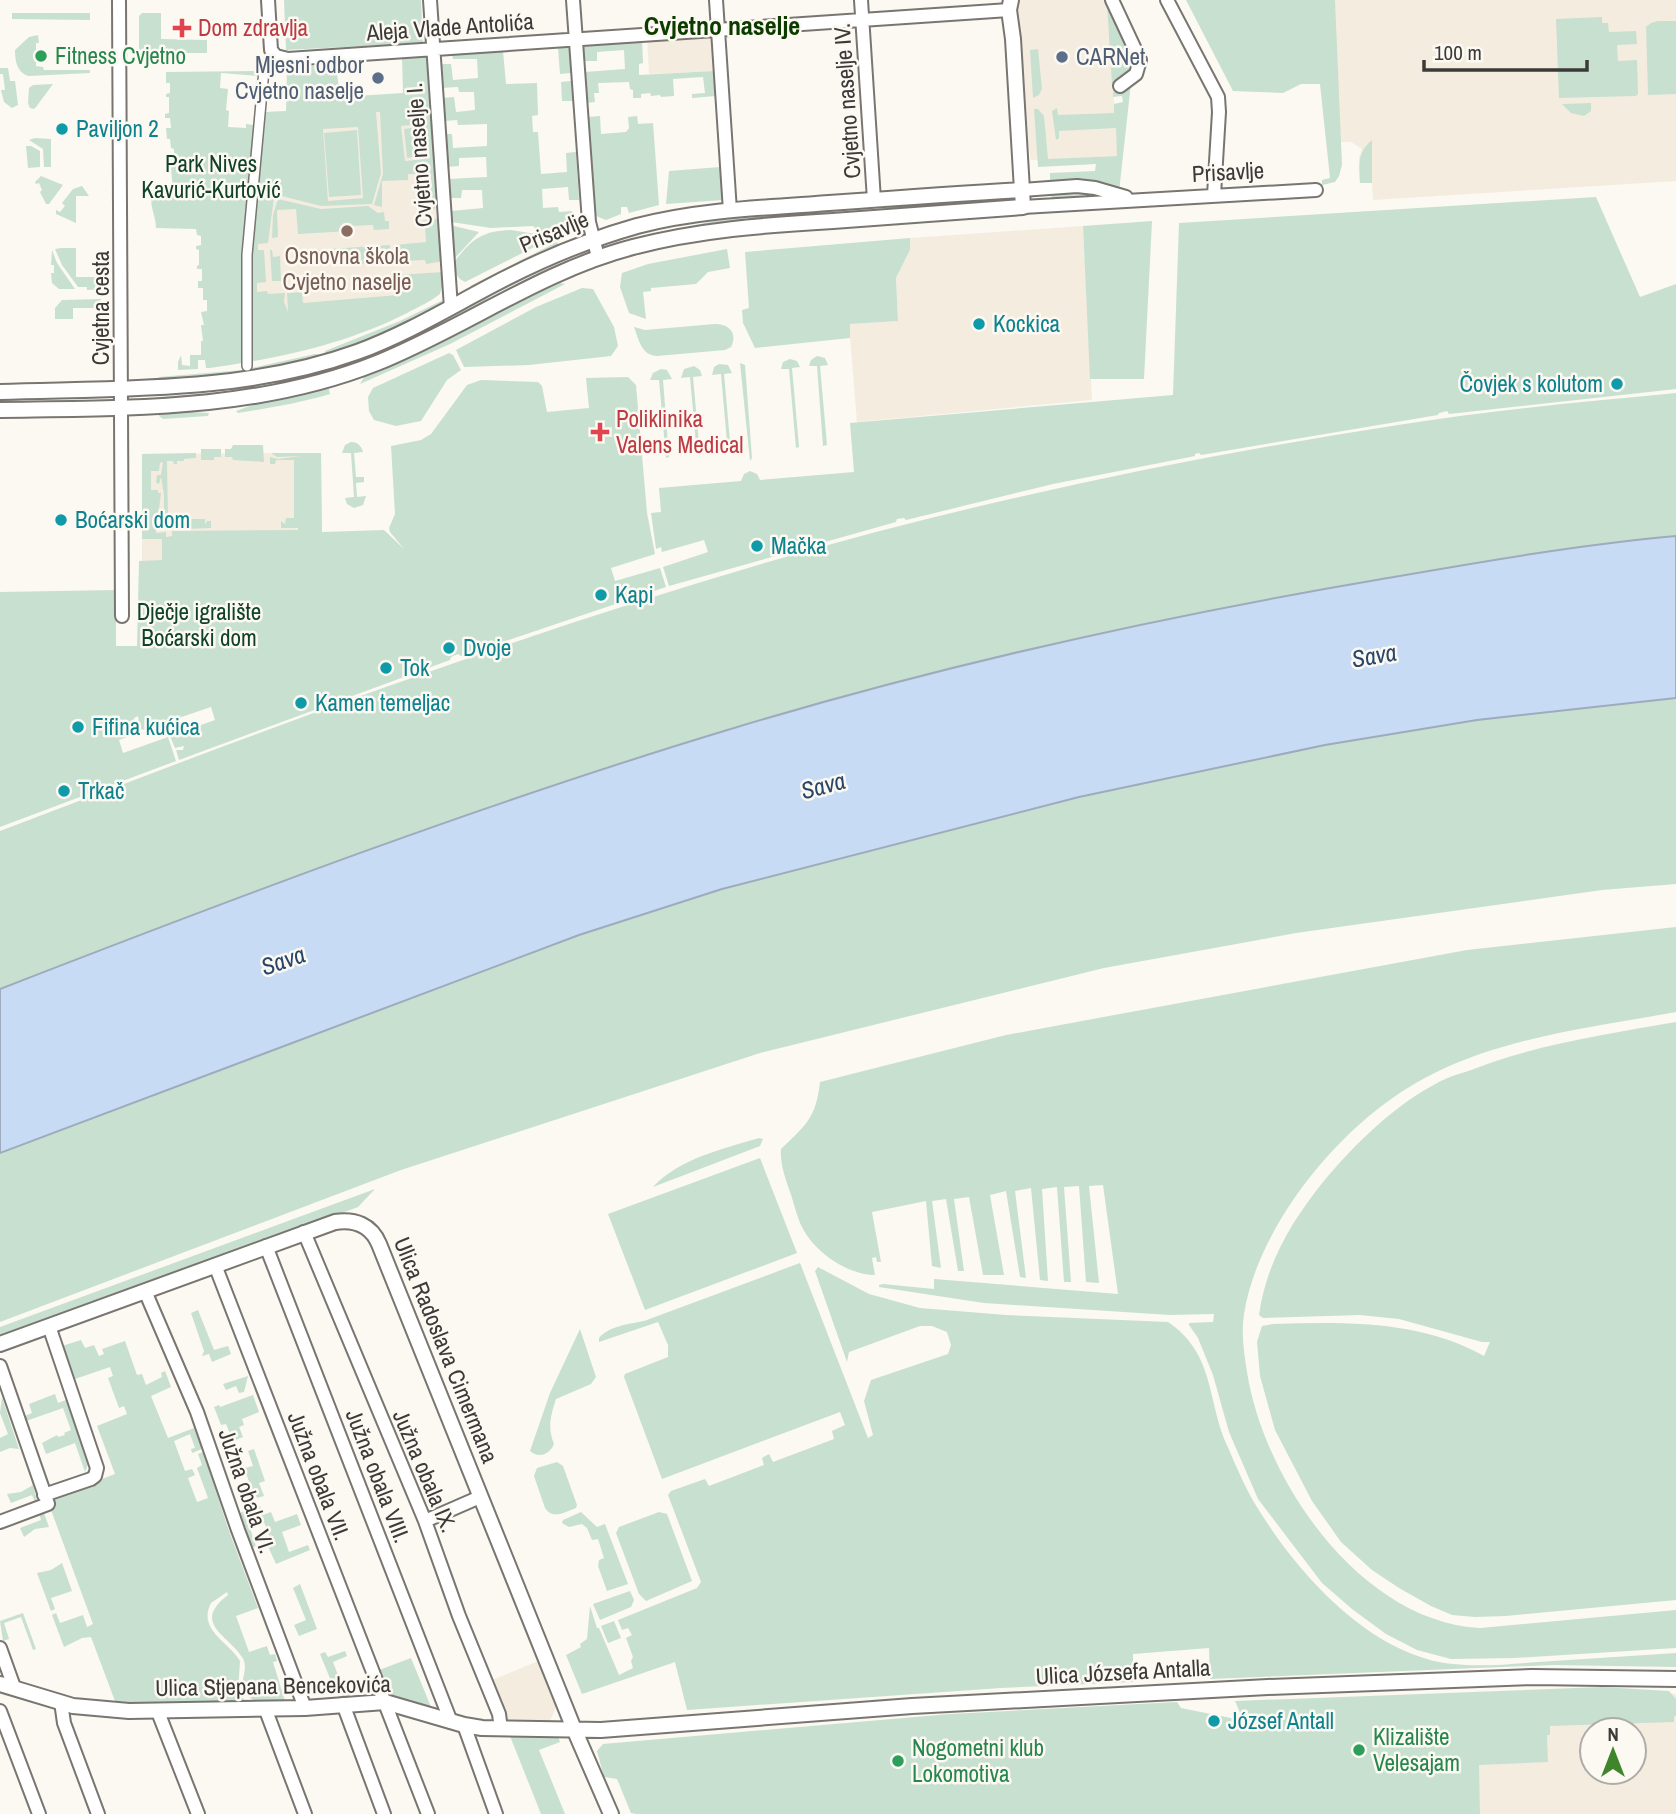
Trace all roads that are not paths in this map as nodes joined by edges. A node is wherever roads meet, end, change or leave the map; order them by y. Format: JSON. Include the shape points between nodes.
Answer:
{"nodes":[{"id":1,"x":119,"y":0,"type":"edge"},
{"id":2,"x":268,"y":0,"type":"edge"},
{"id":3,"x":430,"y":0,"type":"edge"},
{"id":4,"x":573,"y":0,"type":"edge"},
{"id":5,"x":716,"y":0,"type":"edge"},
{"id":6,"x":862,"y":0,"type":"edge"},
{"id":7,"x":1112,"y":0,"type":"edge"},
{"id":8,"x":1167,"y":0,"type":"edge"},
{"id":9,"x":1008,"y":3,"type":"edge"},
{"id":10,"x":863,"y":19,"type":"junction"},
{"id":11,"x":718,"y":29,"type":"junction"},
{"id":12,"x":576,"y":38,"type":"junction"},
{"id":13,"x":433,"y":49,"type":"junction"},
{"id":14,"x":273,"y":54,"type":"junction"},
{"id":15,"x":1120,"y":86,"type":"dead end"},
{"id":16,"x":1022,"y":190,"type":"junction"},
{"id":17,"x":1316,"y":190,"type":"dead end"},
{"id":18,"x":1214,"y":195,"type":"junction"},
{"id":19,"x":874,"y":200,"type":"junction"},
{"id":20,"x":1143,"y":200,"type":"junction"},
{"id":21,"x":1023,"y":207,"type":"junction"},
{"id":22,"x":730,"y":211,"type":"junction"},
{"id":23,"x":593,"y":240,"type":"junction"},
{"id":24,"x":598,"y":257,"type":"junction"},
{"id":25,"x":451,"y":308,"type":"junction"},
{"id":26,"x":247,"y":366,"type":"dead end"},
{"id":27,"x":122,"y":388,"type":"junction"},
{"id":28,"x":0,"y":392,"type":"edge"},
{"id":29,"x":121,"y":407,"type":"junction"},
{"id":30,"x":0,"y":410,"type":"edge"},
{"id":31,"x":122,"y":616,"type":"dead end"},
{"id":32,"x":304,"y":1232,"type":"junction"},
{"id":33,"x":266,"y":1247,"type":"junction"},
{"id":34,"x":215,"y":1265,"type":"junction"},
{"id":35,"x":145,"y":1291,"type":"junction"},
{"id":36,"x":49,"y":1326,"type":"junction"},
{"id":37,"x":0,"y":1344,"type":"edge"},
{"id":38,"x":0,"y":1366,"type":"edge"},
{"id":39,"x":480,"y":1497,"type":"junction"},
{"id":40,"x":46,"y":1500,"type":"junction"},
{"id":41,"x":425,"y":1521,"type":"junction"},
{"id":42,"x":0,"y":1522,"type":"edge"},
{"id":43,"x":0,"y":1648,"type":"edge"},
{"id":44,"x":1676,"y":1679,"type":"edge"},
{"id":45,"x":7,"y":1686,"type":"edge"},
{"id":46,"x":61,"y":1702,"type":"junction"},
{"id":47,"x":384,"y":1702,"type":"junction"},
{"id":48,"x":343,"y":1704,"type":"junction"},
{"id":49,"x":265,"y":1708,"type":"junction"},
{"id":50,"x":304,"y":1708,"type":"junction"},
{"id":51,"x":0,"y":1711,"type":"edge"},
{"id":52,"x":158,"y":1712,"type":"junction"},
{"id":53,"x":457,"y":1723,"type":"junction"},
{"id":54,"x":501,"y":1729,"type":"junction"},
{"id":55,"x":574,"y":1729,"type":"junction"},
{"id":56,"x":39,"y":1814,"type":"edge"},
{"id":57,"x":98,"y":1814,"type":"edge"},
{"id":58,"x":198,"y":1814,"type":"edge"},
{"id":59,"x":305,"y":1814,"type":"edge"},
{"id":60,"x":384,"y":1814,"type":"edge"},
{"id":61,"x":428,"y":1814,"type":"edge"},
{"id":62,"x":496,"y":1814,"type":"edge"},
{"id":63,"x":611,"y":1814,"type":"edge"}],
"edges":[{"from":1,"to":27,"type":"street","name":"Cvjetna cesta"},
{"from":2,"to":14,"type":"street"},
{"from":3,"to":13,"type":"street","name":"Cvjetno naselje I."},
{"from":4,"to":12,"type":"street"},
{"from":5,"to":11,"type":"street"},
{"from":6,"to":10,"type":"street","name":"Cvjetno naselje IV."},
{"from":7,"to":15,"type":"street","via":[[1140,60],[1136,74]]},
{"from":8,"to":18,"type":"street","via":[[1217,97]]},
{"from":9,"to":10,"type":"street","name":"Aleja Vlade Antolića"},
{"from":9,"to":16,"type":"street"},
{"from":10,"to":11,"type":"street","name":"Aleja Vlade Antolića"},
{"from":10,"to":19,"type":"street","name":"Cvjetno naselje IV."},
{"from":11,"to":12,"type":"street","name":"Aleja Vlade Antolića"},
{"from":11,"to":22,"type":"street"},
{"from":12,"to":13,"type":"street","name":"Aleja Vlade Antolića"},
{"from":12,"to":23,"type":"street"},
{"from":13,"to":14,"type":"street","name":"Aleja Vlade Antolića","via":[[298,59]]},
{"from":13,"to":25,"type":"street","name":"Cvjetno naselje I."},
{"from":14,"to":26,"type":"street","via":[[264,70],[247,255]]},
{"from":16,"to":19,"type":"street","name":"Prisavlje"},
{"from":16,"to":20,"type":"street","name":"Prisavlje","via":[[1086,186]]},
{"from":16,"to":21,"type":"street"},
{"from":17,"to":18,"type":"street","name":"Prisavlje"},
{"from":18,"to":20,"type":"street","name":"Prisavlje"},
{"from":19,"to":22,"type":"street","name":"Prisavlje"},
{"from":20,"to":21,"type":"street","name":"Prisavlje"},
{"from":21,"to":24,"type":"street","name":"Prisavlje","via":[[732,229],[672,237]]},
{"from":22,"to":23,"type":"street","name":"Prisavlje","via":[[664,220]]},
{"from":23,"to":24,"type":"street"},
{"from":23,"to":25,"type":"street","name":"Prisavlje"},
{"from":24,"to":29,"type":"street","name":"Prisavlje","via":[[534,284],[417,345],[323,382],[225,401]]},
{"from":25,"to":27,"type":"street","name":"Prisavlje","via":[[384,341],[305,368],[238,382]]},
{"from":27,"to":28,"type":"street","name":"Prisavlje"},
{"from":27,"to":29,"type":"street","name":"Cvjetna cesta"},
{"from":29,"to":30,"type":"street","name":"Prisavlje"},
{"from":29,"to":31,"type":"street","name":"Cvjetna cesta"},
{"from":32,"to":33,"type":"street","name":"Ulica Radoslava Cimermana"},
{"from":32,"to":39,"type":"street","name":"Ulica Radoslava Cimermana","via":[[344,1221],[362,1225],[376,1237]]},
{"from":32,"to":41,"type":"street","name":"Južna obala IX."},
{"from":33,"to":34,"type":"street","name":"Ulica Radoslava Cimermana"},
{"from":33,"to":53,"type":"street","name":"Južna obala VIII."},
{"from":34,"to":35,"type":"street","name":"Ulica Radoslava Cimermana"},
{"from":34,"to":47,"type":"street","name":"Južna obala VII."},
{"from":35,"to":36,"type":"street","name":"Ulica Radoslava Cimermana"},
{"from":35,"to":50,"type":"street","name":"Južna obala VI.","via":[[197,1412]]},
{"from":36,"to":37,"type":"street","name":"Ulica Radoslava Cimermana"},
{"from":36,"to":40,"type":"street","via":[[97,1468],[91,1479]]},
{"from":38,"to":40,"type":"street"},
{"from":39,"to":41,"type":"street"},
{"from":39,"to":55,"type":"street","name":"Ulica Radoslava Cimermana"},
{"from":40,"to":42,"type":"street"},
{"from":41,"to":54,"type":"street","name":"Južna obala IX."},
{"from":43,"to":45,"type":"street","name":"Ulica Stjepana Bencekovića"},
{"from":44,"to":55,"type":"street","name":"Ulica Józsefa Antalla","via":[[1532,1677],[1182,1691]]},
{"from":45,"to":46,"type":"street","name":"Ulica Stjepana Bencekovića"},
{"from":46,"to":52,"type":"street","name":"Ulica Stjepana Bencekovića"},
{"from":46,"to":57,"type":"street","via":[[64,1723]]},
{"from":47,"to":48,"type":"street","name":"Ulica Stjepana Bencekovića"},
{"from":47,"to":53,"type":"street","name":"Ulica Stjepana Bencekovića"},
{"from":47,"to":61,"type":"street","name":"Južna obala VII."},
{"from":48,"to":50,"type":"street","name":"Ulica Stjepana Bencekovića"},
{"from":48,"to":60,"type":"street"},
{"from":49,"to":50,"type":"street","name":"Ulica Stjepana Bencekovića"},
{"from":49,"to":52,"type":"street","name":"Ulica Stjepana Bencekovića"},
{"from":49,"to":59,"type":"street"},
{"from":51,"to":56,"type":"street"},
{"from":52,"to":58,"type":"street"},
{"from":53,"to":54,"type":"street","name":"Ulica Stjepana Bencekovića"},
{"from":53,"to":62,"type":"street","name":"Južna obala VIII."},
{"from":54,"to":55,"type":"street","name":"Ulica Stjepana Bencekovića"},
{"from":55,"to":63,"type":"street","name":"Ulica Radoslava Cimermana"}]}
